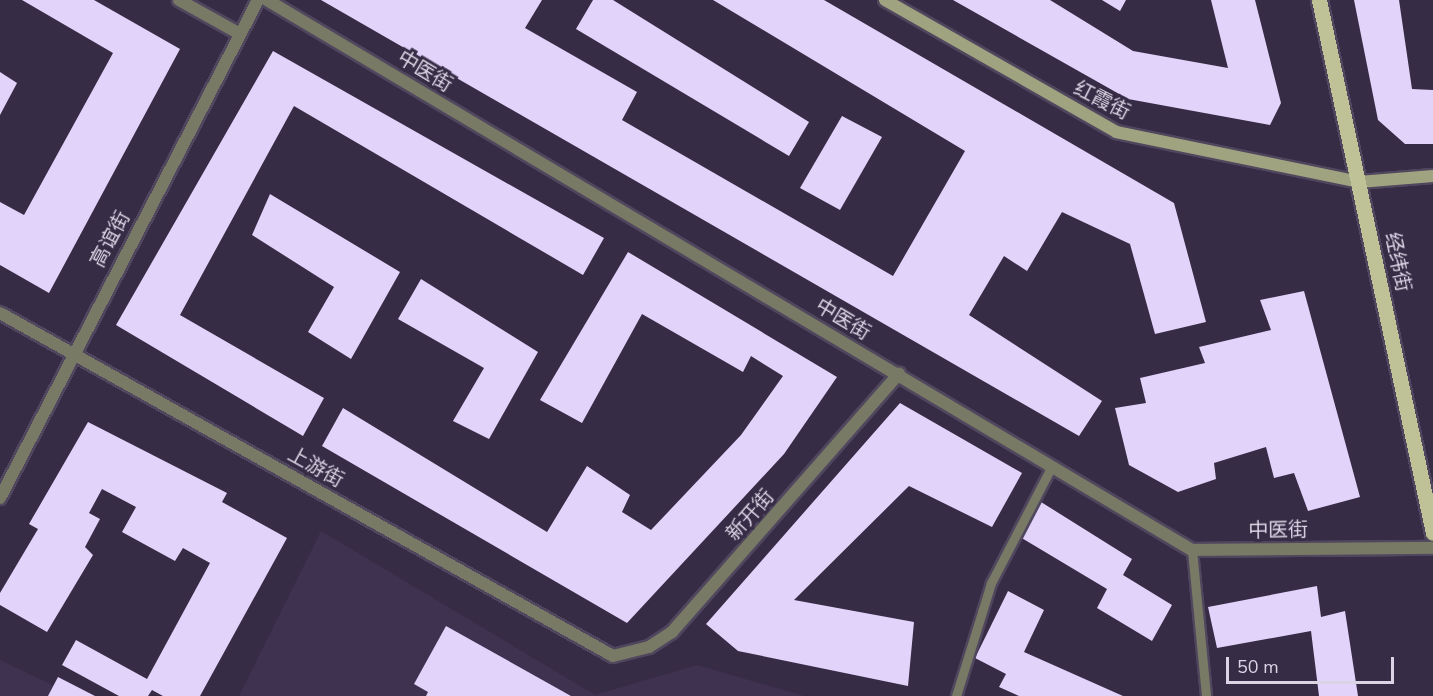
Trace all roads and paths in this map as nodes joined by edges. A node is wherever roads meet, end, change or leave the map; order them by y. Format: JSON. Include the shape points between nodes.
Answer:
{"nodes":[{"id":1,"x":178,"y":0,"type":"edge"},
{"id":2,"x":258,"y":0,"type":"edge"},
{"id":3,"x":267,"y":0,"type":"edge"},
{"id":4,"x":885,"y":0,"type":"edge"},
{"id":5,"x":1319,"y":0,"type":"edge"},
{"id":6,"x":240,"y":34,"type":"junction"},
{"id":7,"x":1433,"y":176,"type":"edge"},
{"id":8,"x":1359,"y":182,"type":"junction"},
{"id":9,"x":0,"y":313,"type":"edge"},
{"id":10,"x":72,"y":352,"type":"junction"},
{"id":11,"x":899,"y":374,"type":"junction"},
{"id":12,"x":1052,"y":466,"type":"junction"},
{"id":13,"x":0,"y":498,"type":"edge"},
{"id":14,"x":1433,"y":533,"type":"edge"},
{"id":15,"x":1433,"y":548,"type":"edge"},
{"id":16,"x":1192,"y":550,"type":"junction"},
{"id":17,"x":613,"y":656,"type":"joint"},
{"id":18,"x":956,"y":696,"type":"edge"},
{"id":19,"x":1206,"y":696,"type":"edge"}],
"edges":[{"from":1,"to":6,"type":"street"},
{"from":2,"to":6,"type":"street","name":"高谊街"},
{"from":3,"to":11,"type":"street","name":"中医街"},
{"from":4,"to":8,"type":"main road","name":"红霞街","via":[[1116,132]]},
{"from":5,"to":8,"type":"main road","name":"经纬街"},
{"from":6,"to":10,"type":"street","name":"高谊街"},
{"from":7,"to":8,"type":"main road","name":"红霞街"},
{"from":8,"to":14,"type":"main road","name":"经纬街"},
{"from":9,"to":10,"type":"street","name":"上游街"},
{"from":10,"to":13,"type":"street","name":"高谊街"},
{"from":10,"to":17,"type":"street","name":"上游街"},
{"from":11,"to":12,"type":"street","name":"中医街"},
{"from":11,"to":17,"type":"street","name":"新开街","via":[[672,632],[649,647]]},
{"from":12,"to":16,"type":"street","name":"中医街"},
{"from":12,"to":18,"type":"lane","via":[[991,583]]},
{"from":15,"to":16,"type":"street","name":"中医街"},
{"from":16,"to":19,"type":"lane"}]}
